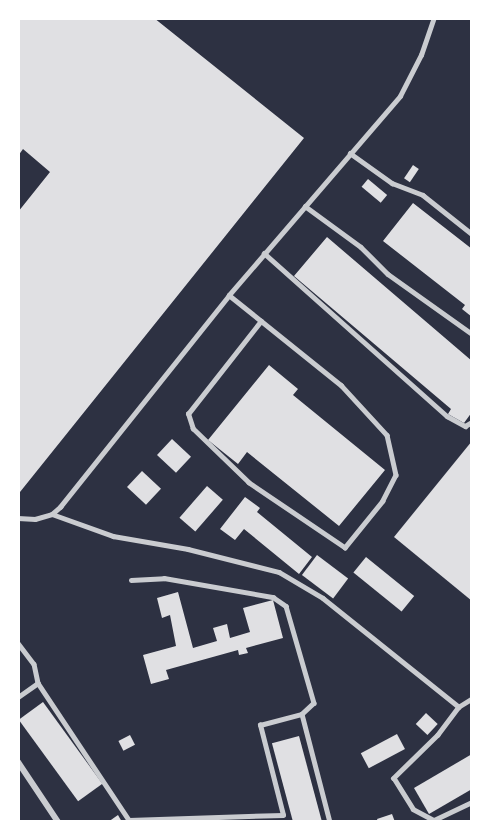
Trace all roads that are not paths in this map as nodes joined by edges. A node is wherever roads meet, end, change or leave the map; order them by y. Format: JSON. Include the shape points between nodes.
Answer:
{"nodes":[{"id":1,"x":434,"y":18,"type":"edge"},
{"id":2,"x":350,"y":153,"type":"junction"},
{"id":3,"x":305,"y":206,"type":"junction"},
{"id":4,"x":472,"y":234,"type":"edge"},
{"id":5,"x":264,"y":254,"type":"junction"},
{"id":6,"x":229,"y":295,"type":"junction"},
{"id":7,"x":261,"y":321,"type":"junction"},
{"id":8,"x":472,"y":333,"type":"edge"},
{"id":9,"x":472,"y":422,"type":"edge"},
{"id":10,"x":52,"y":514,"type":"junction"},
{"id":11,"x":18,"y":518,"type":"edge"},
{"id":12,"x":131,"y":580,"type":"dead end"},
{"id":13,"x":18,"y":643,"type":"edge"},
{"id":14,"x":38,"y":683,"type":"junction"},
{"id":15,"x":18,"y":697,"type":"edge"},
{"id":16,"x":472,"y":699,"type":"edge"},
{"id":17,"x":459,"y":707,"type":"junction"},
{"id":18,"x":302,"y":714,"type":"junction"},
{"id":19,"x":18,"y":762,"type":"edge"},
{"id":20,"x":472,"y":802,"type":"edge"},
{"id":21,"x":214,"y":820,"type":"edge"},
{"id":22,"x":58,"y":822,"type":"edge"},
{"id":23,"x":330,"y":822,"type":"edge"}],
"edges":[{"from":1,"to":2,"type":"lane","via":[[400,96]]},
{"from":2,"to":3,"type":"lane"},
{"from":2,"to":4,"type":"lane","via":[[392,183],[423,195]]},
{"from":3,"to":5,"type":"lane"},
{"from":3,"to":8,"type":"lane","via":[[361,247],[388,274]]},
{"from":5,"to":6,"type":"lane"},
{"from":5,"to":9,"type":"lane","via":[[447,416],[465,426]]},
{"from":6,"to":7,"type":"lane"},
{"from":6,"to":10,"type":"lane"},
{"from":7,"to":7,"type":"lane","via":[[340,385],[387,435],[396,475],[383,501],[345,548],[249,483],[193,429],[188,414]]},
{"from":10,"to":11,"type":"lane"},
{"from":10,"to":17,"type":"lane","via":[[113,536],[188,549],[279,572],[323,598]]},
{"from":12,"to":18,"type":"lane","via":[[164,578],[273,597],[286,606],[314,703]]},
{"from":13,"to":14,"type":"lane","via":[[34,664]]},
{"from":14,"to":15,"type":"lane"},
{"from":14,"to":21,"type":"lane","via":[[129,820]]},
{"from":16,"to":17,"type":"lane"},
{"from":17,"to":20,"type":"lane","via":[[438,735],[394,778],[413,809],[434,820]]},
{"from":18,"to":21,"type":"lane","via":[[260,724],[284,815]]},
{"from":18,"to":23,"type":"lane"},
{"from":19,"to":22,"type":"street"}]}
